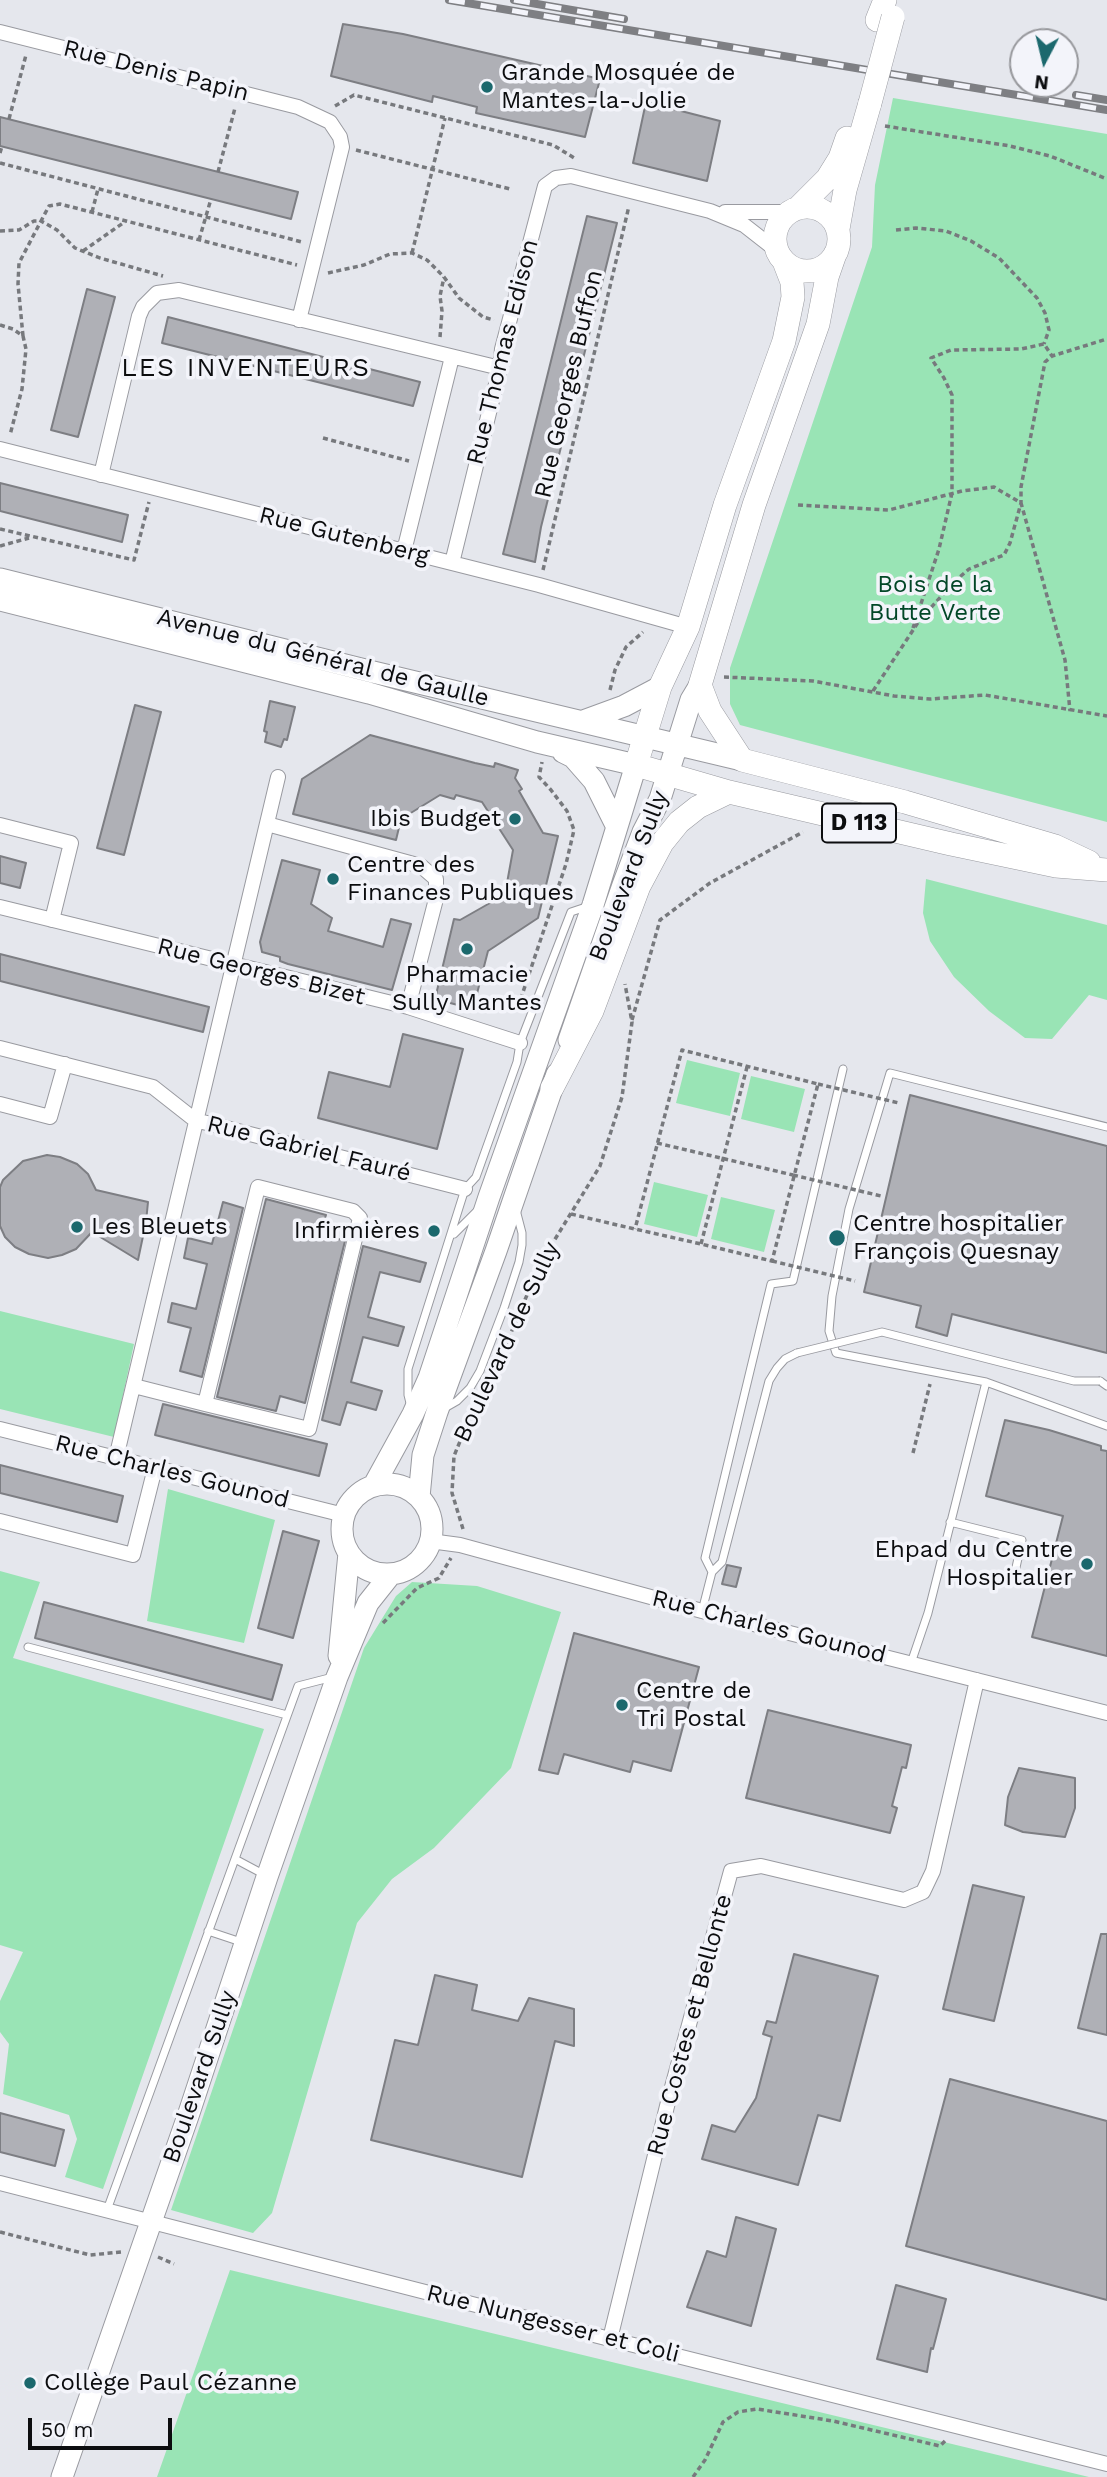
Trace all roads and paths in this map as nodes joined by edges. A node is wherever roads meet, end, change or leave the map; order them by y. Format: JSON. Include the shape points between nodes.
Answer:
{"nodes":[{"id":1,"x":889,"y":9,"type":"edge"},
{"id":2,"x":0,"y":32,"type":"edge"},
{"id":3,"x":30,"y":39,"type":"junction"},
{"id":4,"x":239,"y":92,"type":"junction"},
{"id":5,"x":863,"y":109,"type":"junction"},
{"id":6,"x":317,"y":114,"type":"junction"},
{"id":7,"x":445,"y":118,"type":"junction"},
{"id":8,"x":9,"y":119,"type":"dead end"},
{"id":9,"x":2,"y":146,"type":"dead end"},
{"id":10,"x":342,"y":147,"type":"junction"},
{"id":11,"x":0,"y":153,"type":"edge"},
{"id":12,"x":586,"y":162,"type":"dead end"},
{"id":13,"x":0,"y":163,"type":"edge"},
{"id":14,"x":432,"y":169,"type":"junction"},
{"id":15,"x":218,"y":172,"type":"dead end"},
{"id":16,"x":1107,"y":179,"type":"edge"},
{"id":17,"x":98,"y":188,"type":"junction"},
{"id":18,"x":510,"y":189,"type":"dead end"},
{"id":19,"x":632,"y":191,"type":"junction"},
{"id":20,"x":211,"y":198,"type":"dead end"},
{"id":21,"x":793,"y":210,"type":"junction"},
{"id":22,"x":710,"y":211,"type":"junction"},
{"id":23,"x":92,"y":212,"type":"junction"},
{"id":24,"x":206,"y":216,"type":"junction"},
{"id":25,"x":41,"y":221,"type":"junction"},
{"id":26,"x":126,"y":221,"type":"junction"},
{"id":27,"x":838,"y":229,"type":"junction"},
{"id":28,"x":896,"y":230,"type":"dead end"},
{"id":29,"x":0,"y":232,"type":"edge"},
{"id":30,"x":199,"y":240,"type":"junction"},
{"id":31,"x":318,"y":246,"type":"junction"},
{"id":32,"x":83,"y":251,"type":"junction"},
{"id":33,"x":412,"y":253,"type":"junction"},
{"id":34,"x":835,"y":254,"type":"junction"},
{"id":35,"x":781,"y":257,"type":"junction"},
{"id":36,"x":312,"y":269,"type":"junction"},
{"id":37,"x":444,"y":277,"type":"junction"},
{"id":38,"x":168,"y":290,"type":"junction"},
{"id":39,"x":299,"y":320,"type":"junction"},
{"id":40,"x":509,"y":324,"type":"junction"},
{"id":41,"x":0,"y":325,"type":"edge"},
{"id":42,"x":23,"y":336,"type":"junction"},
{"id":43,"x":1107,"y":340,"type":"edge"},
{"id":44,"x":1044,"y":344,"type":"junction"},
{"id":45,"x":435,"y":353,"type":"junction"},
{"id":46,"x":1052,"y":356,"type":"junction"},
{"id":47,"x":452,"y":357,"type":"junction"},
{"id":48,"x":500,"y":368,"type":"junction"},
{"id":49,"x":323,"y":438,"type":"dead end"},
{"id":50,"x":3,"y":450,"type":"edge"},
{"id":51,"x":425,"y":465,"type":"junction"},
{"id":52,"x":102,"y":475,"type":"junction"},
{"id":53,"x":153,"y":488,"type":"junction"},
{"id":54,"x":952,"y":493,"type":"junction"},
{"id":55,"x":1021,"y":503,"type":"junction"},
{"id":56,"x":798,"y":505,"type":"dead end"},
{"id":57,"x":0,"y":529,"type":"edge"},
{"id":58,"x":31,"y":537,"type":"junction"},
{"id":59,"x":0,"y":546,"type":"edge"},
{"id":60,"x":404,"y":551,"type":"junction"},
{"id":61,"x":452,"y":564,"type":"junction"},
{"id":62,"x":0,"y":579,"type":"edge"},
{"id":63,"x":539,"y":585,"type":"junction"},
{"id":64,"x":0,"y":600,"type":"edge"},
{"id":65,"x":688,"y":627,"type":"junction"},
{"id":66,"x":648,"y":629,"type":"dead end"},
{"id":67,"x":911,"y":634,"type":"junction"},
{"id":68,"x":708,"y":682,"type":"junction"},
{"id":69,"x":660,"y":687,"type":"junction"},
{"id":70,"x":873,"y":691,"type":"junction"},
{"id":71,"x":608,"y":699,"type":"dead end"},
{"id":72,"x":1070,"y":711,"type":"junction"},
{"id":73,"x":1107,"y":716,"type":"edge"},
{"id":74,"x":583,"y":721,"type":"junction"},
{"id":75,"x":645,"y":737,"type":"junction"},
{"id":76,"x":545,"y":743,"type":"junction"},
{"id":77,"x":677,"y":744,"type":"junction"},
{"id":78,"x":742,"y":760,"type":"junction"},
{"id":79,"x":636,"y":765,"type":"junction"},
{"id":80,"x":669,"y":775,"type":"junction"},
{"id":81,"x":278,"y":778,"type":"dead end"},
{"id":82,"x":729,"y":792,"type":"junction"},
{"id":83,"x":267,"y":824,"type":"junction"},
{"id":84,"x":0,"y":825,"type":"edge"},
{"id":85,"x":809,"y":825,"type":"dead end"},
{"id":86,"x":617,"y":827,"type":"junction"},
{"id":87,"x":1106,"y":869,"type":"edge"},
{"id":88,"x":593,"y":905,"type":"junction"},
{"id":89,"x":0,"y":907,"type":"edge"},
{"id":90,"x":52,"y":920,"type":"junction"},
{"id":91,"x":233,"y":965,"type":"junction"},
{"id":92,"x":623,"y":974,"type":"dead end"},
{"id":93,"x":408,"y":1007,"type":"junction"},
{"id":94,"x":632,"y":1022,"type":"junction"},
{"id":95,"x":514,"y":1041,"type":"junction"},
{"id":96,"x":0,"y":1048,"type":"edge"},
{"id":97,"x":65,"y":1064,"type":"junction"},
{"id":98,"x":747,"y":1067,"type":"junction"},
{"id":99,"x":842,"y":1069,"type":"dead end"},
{"id":100,"x":818,"y":1084,"type":"junction"},
{"id":101,"x":552,"y":1088,"type":"junction"},
{"id":102,"x":0,"y":1104,"type":"edge"},
{"id":103,"x":900,"y":1104,"type":"dead end"},
{"id":104,"x":195,"y":1120,"type":"junction"},
{"id":105,"x":1107,"y":1127,"type":"edge"},
{"id":106,"x":657,"y":1143,"type":"junction"},
{"id":107,"x":723,"y":1159,"type":"junction"},
{"id":108,"x":793,"y":1175,"type":"junction"},
{"id":109,"x":465,"y":1189,"type":"junction"},
{"id":110,"x":881,"y":1196,"type":"dead end"},
{"id":111,"x":489,"y":1197,"type":"junction"},
{"id":112,"x":571,"y":1214,"type":"junction"},
{"id":113,"x":635,"y":1229,"type":"junction"},
{"id":114,"x":451,"y":1237,"type":"junction"},
{"id":115,"x":701,"y":1244,"type":"junction"},
{"id":116,"x":772,"y":1261,"type":"junction"},
{"id":117,"x":855,"y":1281,"type":"dead end"},
{"id":118,"x":939,"y":1348,"type":"junction"},
{"id":119,"x":503,"y":1350,"type":"dead end"},
{"id":120,"x":986,"y":1382,"type":"junction"},
{"id":121,"x":1105,"y":1383,"type":"edge"},
{"id":122,"x":134,"y":1387,"type":"junction"},
{"id":123,"x":479,"y":1396,"type":"dead end"},
{"id":124,"x":205,"y":1404,"type":"junction"},
{"id":125,"x":413,"y":1414,"type":"junction"},
{"id":126,"x":1107,"y":1426,"type":"edge"},
{"id":127,"x":0,"y":1429,"type":"edge"},
{"id":128,"x":913,"y":1453,"type":"dead end"},
{"id":129,"x":116,"y":1458,"type":"junction"},
{"id":130,"x":155,"y":1468,"type":"junction"},
{"id":131,"x":374,"y":1485,"type":"junction"},
{"id":132,"x":419,"y":1497,"type":"junction"},
{"id":133,"x":344,"y":1516,"type":"junction"},
{"id":134,"x":0,"y":1521,"type":"edge"},
{"id":135,"x":950,"y":1522,"type":"junction"},
{"id":136,"x":430,"y":1541,"type":"junction"},
{"id":137,"x":460,"y":1545,"type":"junction"},
{"id":138,"x":349,"y":1553,"type":"junction"},
{"id":139,"x":712,"y":1572,"type":"junction"},
{"id":140,"x":1015,"y":1572,"type":"dead end"},
{"id":141,"x":391,"y":1574,"type":"junction"},
{"id":142,"x":702,"y":1611,"type":"junction"},
{"id":143,"x":383,"y":1623,"type":"dead end"},
{"id":144,"x":28,"y":1647,"type":"dead end"},
{"id":145,"x":911,"y":1664,"type":"junction"},
{"id":146,"x":337,"y":1676,"type":"junction"},
{"id":147,"x":977,"y":1680,"type":"junction"},
{"id":148,"x":1107,"y":1713,"type":"edge"},
{"id":149,"x":288,"y":1715,"type":"junction"},
{"id":150,"x":235,"y":1859,"type":"junction"},
{"id":151,"x":267,"y":1877,"type":"junction"},
{"id":152,"x":208,"y":1931,"type":"junction"},
{"id":153,"x":245,"y":1943,"type":"junction"},
{"id":154,"x":0,"y":2183,"type":"edge"},
{"id":155,"x":107,"y":2210,"type":"junction"},
{"id":156,"x":150,"y":2221,"type":"junction"},
{"id":157,"x":0,"y":2232,"type":"edge"},
{"id":158,"x":141,"y":2250,"type":"junction"},
{"id":159,"x":174,"y":2264,"type":"dead end"},
{"id":160,"x":610,"y":2339,"type":"junction"},
{"id":161,"x":958,"y":2427,"type":"junction"},
{"id":162,"x":1107,"y":2464,"type":"edge"},
{"id":163,"x":62,"y":2477,"type":"edge"},
{"id":164,"x":693,"y":2477,"type":"edge"}],
"edges":[{"from":1,"to":5,"type":"main road"},
{"from":2,"to":3,"type":"street","name":"Rue Denis Papin"},
{"from":3,"to":4,"type":"street","name":"Rue Denis Papin"},
{"from":3,"to":8,"type":"path"},
{"from":4,"to":6,"type":"street","name":"Rue Denis Papin"},
{"from":4,"to":15,"type":"path"},
{"from":5,"to":16,"type":"path","via":[[911,132],[1010,146],[1051,156]]},
{"from":5,"to":21,"type":"main road","via":[[836,166]]},
{"from":5,"to":27,"type":"main road"},
{"from":6,"to":7,"type":"path","via":[[354,95]]},
{"from":6,"to":10,"type":"street","via":[[336,129]]},
{"from":7,"to":12,"type":"path","via":[[554,145]]},
{"from":7,"to":14,"type":"path"},
{"from":9,"to":11,"type":"path"},
{"from":10,"to":14,"type":"path"},
{"from":10,"to":31,"type":"street"},
{"from":13,"to":17,"type":"path"},
{"from":14,"to":18,"type":"path"},
{"from":14,"to":33,"type":"path"},
{"from":17,"to":23,"type":"path"},
{"from":17,"to":24,"type":"path"},
{"from":19,"to":22,"type":"street"},
{"from":19,"to":40,"type":"street","name":"Rue Thomas Edison","via":[[564,176],[545,186]]},
{"from":19,"to":63,"type":"path","name":"Rue Georges Buffon"},
{"from":20,"to":24,"type":"path"},
{"from":21,"to":22,"type":"street"},
{"from":21,"to":27,"type":"main road","via":[[818,208]]},
{"from":21,"to":35,"type":"main road","via":[[776,229]]},
{"from":22,"to":35,"type":"street","via":[[744,225]]},
{"from":23,"to":25,"type":"path","via":[[60,204],[49,206]]},
{"from":23,"to":26,"type":"path"},
{"from":24,"to":30,"type":"path"},
{"from":24,"to":31,"type":"path"},
{"from":25,"to":29,"type":"path"},
{"from":25,"to":32,"type":"path"},
{"from":25,"to":42,"type":"path","via":[[19,262]]},
{"from":26,"to":30,"type":"path"},
{"from":26,"to":32,"type":"path"},
{"from":27,"to":34,"type":"main road"},
{"from":28,"to":44,"type":"path","via":[[946,231],[999,258],[1045,313],[1049,330]]},
{"from":30,"to":36,"type":"path"},
{"from":31,"to":36,"type":"street"},
{"from":32,"to":38,"type":"path","via":[[164,276]]},
{"from":33,"to":36,"type":"path","via":[[390,254],[340,271]]},
{"from":33,"to":37,"type":"path"},
{"from":34,"to":35,"type":"main road","via":[[813,271],[803,271]]},
{"from":34,"to":68,"type":"main road","name":"Boulevard Sully","via":[[818,324],[754,505]]},
{"from":35,"to":65,"type":"main road","name":"Boulevard Sully","via":[[792,282],[788,325]]},
{"from":36,"to":39,"type":"street"},
{"from":37,"to":40,"type":"path","via":[[459,298],[482,317]]},
{"from":37,"to":45,"type":"path","via":[[442,330]]},
{"from":38,"to":39,"type":"street"},
{"from":38,"to":52,"type":"street","via":[[158,293],[139,316]]},
{"from":39,"to":45,"type":"street"},
{"from":40,"to":48,"type":"street","name":"Rue Thomas Edison"},
{"from":41,"to":42,"type":"path"},
{"from":42,"to":50,"type":"path","via":[[26,366]]},
{"from":43,"to":46,"type":"path"},
{"from":44,"to":46,"type":"path"},
{"from":44,"to":54,"type":"path","via":[[1021,349],[951,350],[931,358],[952,395]]},
{"from":45,"to":47,"type":"street"},
{"from":46,"to":55,"type":"path","via":[[1045,362]]},
{"from":47,"to":48,"type":"street"},
{"from":47,"to":51,"type":"street","name":"Rue Thomas Edison"},
{"from":48,"to":61,"type":"street","name":"Rue Thomas Edison"},
{"from":49,"to":51,"type":"path"},
{"from":50,"to":52,"type":"street","name":"Rue Gutenberg"},
{"from":51,"to":60,"type":"street","name":"Rue Thomas Edison"},
{"from":52,"to":53,"type":"street","name":"Rue Gutenberg"},
{"from":53,"to":58,"type":"path","via":[[134,560]]},
{"from":53,"to":60,"type":"street","name":"Rue Gutenberg"},
{"from":54,"to":55,"type":"path","via":[[994,486]]},
{"from":54,"to":56,"type":"path","via":[[889,510]]},
{"from":54,"to":67,"type":"path"},
{"from":55,"to":67,"type":"path","via":[[1004,555],[969,569]]},
{"from":55,"to":72,"type":"path","via":[[1065,660]]},
{"from":57,"to":58,"type":"path"},
{"from":58,"to":59,"type":"path"},
{"from":60,"to":61,"type":"street","name":"Rue Gutenberg"},
{"from":61,"to":63,"type":"street","name":"Rue Gutenberg"},
{"from":62,"to":74,"type":"street","name":"Avenue du Général de Gaulle","number":"D 113"},
{"from":63,"to":65,"type":"street","name":"Rue Gutenberg"},
{"from":64,"to":76,"type":"street","name":"Avenue du Général de Gaulle","number":"D 113","via":[[369,693]]},
{"from":65,"to":69,"type":"main road","name":"Boulevard Sully"},
{"from":66,"to":71,"type":"path","via":[[626,647]]},
{"from":67,"to":70,"type":"path"},
{"from":68,"to":70,"type":"path","via":[[723,677],[813,681]]},
{"from":68,"to":77,"type":"street","name":"Boulevard Sully","via":[[691,700]]},
{"from":68,"to":78,"type":"main road","via":[[710,711]]},
{"from":69,"to":74,"type":"street"},
{"from":69,"to":75,"type":"main road","name":"Boulevard Sully"},
{"from":70,"to":72,"type":"path","via":[[930,699],[985,695]]},
{"from":72,"to":73,"type":"path"},
{"from":74,"to":75,"type":"street","name":"Avenue du Général de Gaulle","number":"D 113"},
{"from":75,"to":77,"type":"street","number":"D 113"},
{"from":75,"to":79,"type":"main road","name":"Boulevard Sully"},
{"from":76,"to":79,"type":"street","name":"Avenue du Général de Gaulle","number":"D 113"},
{"from":76,"to":86,"type":"street","via":[[581,765],[604,797]]},
{"from":76,"to":95,"type":"path","via":[[538,777],[567,811],[574,830]]},
{"from":77,"to":78,"type":"street","number":"D 113"},
{"from":77,"to":80,"type":"street","name":"Boulevard Sully"},
{"from":78,"to":87,"type":"main road","number":"D 113","via":[[1055,846]]},
{"from":79,"to":80,"type":"main road","number":"D 113"},
{"from":79,"to":86,"type":"street","name":"Boulevard Sully"},
{"from":80,"to":82,"type":"main road","number":"D 113"},
{"from":80,"to":101,"type":"street","name":"Boulevard Sully","via":[[622,885]]},
{"from":81,"to":83,"type":"street"},
{"from":82,"to":87,"type":"main road","number":"D 113","via":[[989,853],[1056,866]]},
{"from":82,"to":101,"type":"main road","via":[[698,807],[662,843],[639,886],[592,1011]]},
{"from":83,"to":91,"type":"street"},
{"from":83,"to":93,"type":"street","via":[[421,866],[436,879],[436,899]]},
{"from":84,"to":90,"type":"street","via":[[71,843]]},
{"from":85,"to":94,"type":"path","via":[[710,883],[660,920]]},
{"from":86,"to":88,"type":"street","name":"Boulevard Sully"},
{"from":88,"to":95,"type":"lane","name":"Boulevard Sully","via":[[571,912]]},
{"from":88,"to":111,"type":"street","name":"Boulevard Sully"},
{"from":89,"to":90,"type":"street","name":"Rue Georges Bizet"},
{"from":90,"to":91,"type":"street","name":"Rue Georges Bizet"},
{"from":91,"to":93,"type":"street","name":"Rue Georges Bizet"},
{"from":91,"to":104,"type":"street"},
{"from":92,"to":94,"type":"path","name":"Boulevard de Sully"},
{"from":93,"to":95,"type":"street","name":"Rue Georges Bizet"},
{"from":94,"to":112,"type":"path","name":"Boulevard de Sully","via":[[622,1097],[600,1166]]},
{"from":95,"to":109,"type":"lane","name":"Boulevard Sully","via":[[517,1062],[476,1177]]},
{"from":96,"to":97,"type":"street","name":"Rue Gabriel Fauré"},
{"from":97,"to":102,"type":"street","via":[[50,1117]]},
{"from":97,"to":104,"type":"street","name":"Rue Gabriel Fauré","via":[[153,1087]]},
{"from":98,"to":100,"type":"path"},
{"from":98,"to":106,"type":"path","via":[[682,1050]]},
{"from":98,"to":107,"type":"path"},
{"from":99,"to":139,"type":"lane","via":[[793,1281],[771,1284],[705,1558]]},
{"from":100,"to":103,"type":"path","bridge":true},
{"from":100,"to":108,"type":"path"},
{"from":101,"to":132,"type":"street","name":"Boulevard Sully","via":[[423,1455]]},
{"from":104,"to":109,"type":"street","name":"Rue Gabriel Fauré"},
{"from":104,"to":122,"type":"street"},
{"from":105,"to":120,"type":"lane","via":[[890,1073],[849,1209],[829,1331],[836,1353]]},
{"from":106,"to":107,"type":"path"},
{"from":106,"to":113,"type":"path"},
{"from":107,"to":108,"type":"path"},
{"from":107,"to":115,"type":"path"},
{"from":108,"to":110,"type":"path","bridge":true},
{"from":108,"to":116,"type":"path"},
{"from":109,"to":114,"type":"lane","name":"Boulevard Sully"},
{"from":111,"to":114,"type":"lane"},
{"from":111,"to":125,"type":"street","name":"Boulevard Sully"},
{"from":112,"to":113,"type":"path"},
{"from":112,"to":119,"type":"path","name":"Boulevard de Sully","via":[[541,1262]]},
{"from":113,"to":115,"type":"path"},
{"from":114,"to":125,"type":"lane","name":"Boulevard Sully","via":[[408,1369]]},
{"from":115,"to":116,"type":"path"},
{"from":116,"to":117,"type":"path","bridge":true},
{"from":118,"to":121,"type":"lane","bridge":true,"via":[[1074,1381]]},
{"from":118,"to":128,"type":"path"},
{"from":118,"to":139,"type":"lane","bridge":true,"via":[[882,1332],[785,1359],[769,1381],[722,1562]]},
{"from":120,"to":126,"type":"lane"},
{"from":120,"to":135,"type":"lane"},
{"from":122,"to":124,"type":"street"},
{"from":122,"to":129,"type":"street"},
{"from":123,"to":137,"type":"path","name":"Boulevard de Sully","via":[[454,1456],[452,1493],[463,1527]]},
{"from":124,"to":124,"type":"street","via":[[258,1186],[353,1211],[359,1217],[309,1429]]},
{"from":125,"to":131,"type":"street","name":"Boulevard Sully"},
{"from":127,"to":129,"type":"street","name":"Rue Charles Gounod"},
{"from":129,"to":130,"type":"street","name":"Rue Charles Gounod"},
{"from":130,"to":133,"type":"street","name":"Rue Charles Gounod"},
{"from":130,"to":134,"type":"street","via":[[133,1555]]},
{"from":131,"to":132,"type":"street","via":[[398,1485]]},
{"from":131,"to":133,"type":"street","via":[[350,1502]]},
{"from":132,"to":136,"type":"street","via":[[431,1518]]},
{"from":133,"to":138,"type":"street","via":[[343,1541]]},
{"from":135,"to":140,"type":"lane","via":[[1022,1540]]},
{"from":135,"to":145,"type":"lane"},
{"from":136,"to":137,"type":"street","name":"Rue Charles Gounod"},
{"from":136,"to":141,"type":"street","via":[[416,1563]]},
{"from":137,"to":142,"type":"street","name":"Rue Charles Gounod"},
{"from":137,"to":143,"type":"path","via":[[439,1578],[417,1588]]},
{"from":138,"to":141,"type":"street","via":[[367,1570]]},
{"from":138,"to":146,"type":"street"},
{"from":139,"to":142,"type":"lane"},
{"from":141,"to":146,"type":"street","via":[[368,1604]]},
{"from":142,"to":145,"type":"street","name":"Rue Charles Gounod"},
{"from":144,"to":149,"type":"lane"},
{"from":145,"to":147,"type":"street","name":"Rue Charles Gounod"},
{"from":146,"to":149,"type":"lane","via":[[298,1686]]},
{"from":146,"to":151,"type":"street","name":"Boulevard Sully"},
{"from":147,"to":148,"type":"street","name":"Rue Charles Gounod"},
{"from":147,"to":160,"type":"street","name":"Rue Costes et Bellonte","via":[[933,1871],[923,1892],[904,1900],[761,1866],[731,1871]]},
{"from":149,"to":150,"type":"lane"},
{"from":150,"to":151,"type":"lane"},
{"from":150,"to":152,"type":"lane"},
{"from":151,"to":153,"type":"street","name":"Boulevard Sully"},
{"from":152,"to":153,"type":"lane"},
{"from":152,"to":155,"type":"lane"},
{"from":153,"to":156,"type":"street","name":"Boulevard Sully"},
{"from":154,"to":155,"type":"street","name":"Rue Nungesser et Coli"},
{"from":155,"to":156,"type":"street","name":"Rue Nungesser et Coli"},
{"from":156,"to":158,"type":"street","name":"Boulevard Sully"},
{"from":156,"to":160,"type":"street","name":"Rue Nungesser et Coli"},
{"from":157,"to":158,"type":"path","via":[[90,2255]]},
{"from":158,"to":159,"type":"path"},
{"from":158,"to":163,"type":"street","name":"Boulevard Sully"},
{"from":160,"to":161,"type":"street","name":"Rue Nungesser et Coli"},
{"from":161,"to":162,"type":"street","name":"Rue Nungesser et Coli"},
{"from":161,"to":164,"type":"path","via":[[940,2446],[782,2411],[738,2412],[723,2422]]}]}
